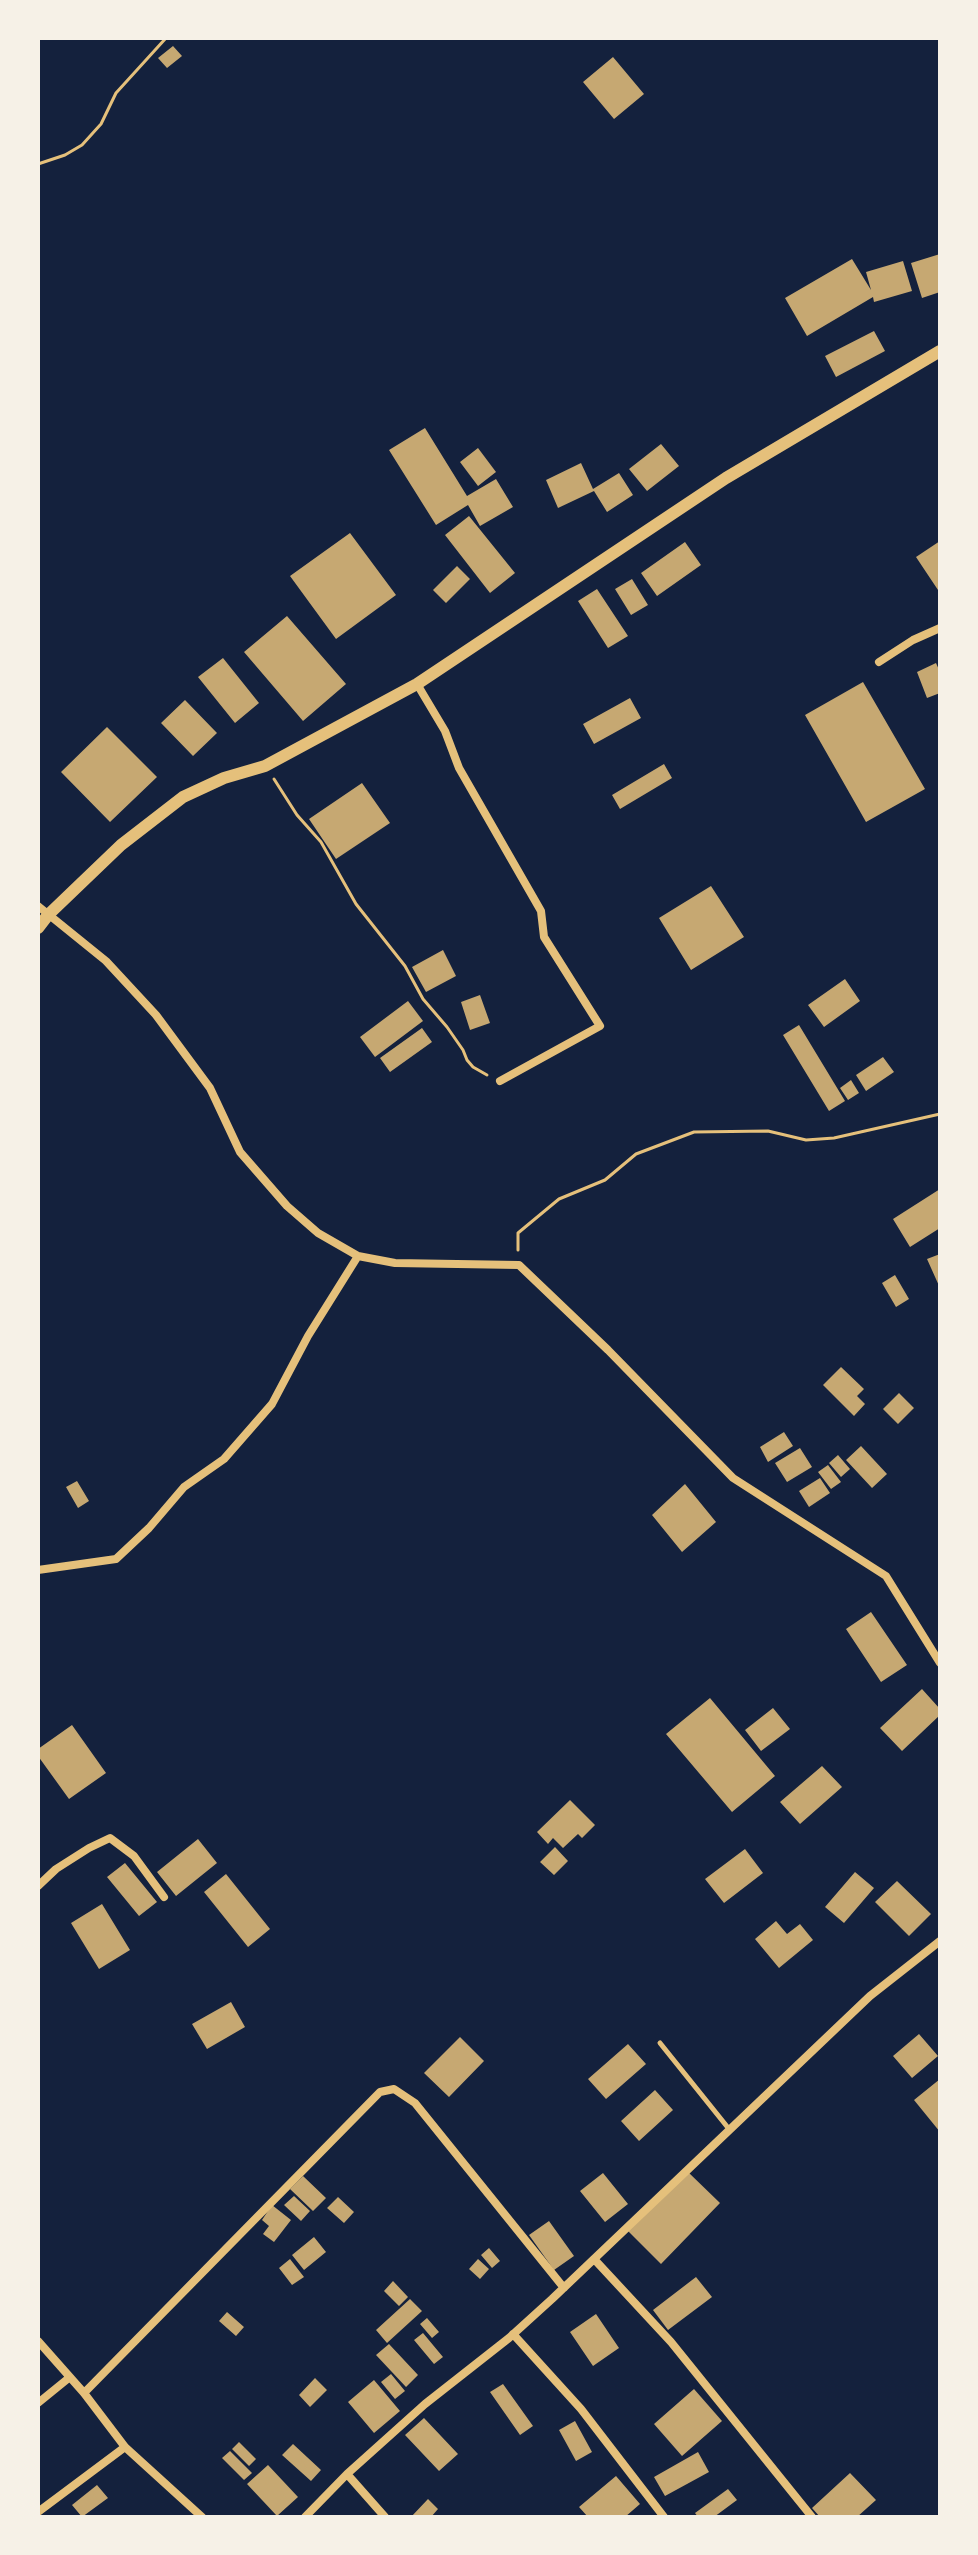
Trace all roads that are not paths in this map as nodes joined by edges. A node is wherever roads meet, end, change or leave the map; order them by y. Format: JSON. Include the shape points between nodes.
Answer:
{"nodes":[{"id":1,"x":940,"y":351,"type":"edge"},
{"id":2,"x":940,"y":628,"type":"edge"},
{"id":3,"x":879,"y":662,"type":"dead end"},
{"id":4,"x":417,"y":684,"type":"junction"},
{"id":5,"x":43,"y":910,"type":"edge"},
{"id":6,"x":38,"y":928,"type":"edge"},
{"id":7,"x":500,"y":1081,"type":"road end"},
{"id":8,"x":358,"y":1256,"type":"junction"},
{"id":9,"x":38,"y":1570,"type":"edge"},
{"id":10,"x":940,"y":1663,"type":"edge"},
{"id":11,"x":38,"y":1886,"type":"edge"},
{"id":12,"x":164,"y":1897,"type":"dead end"},
{"id":13,"x":940,"y":1941,"type":"edge"},
{"id":14,"x":660,"y":2043,"type":"dead end"},
{"id":15,"x":729,"y":2129,"type":"junction"},
{"id":16,"x":594,"y":2259,"type":"junction"},
{"id":17,"x":564,"y":2288,"type":"junction"},
{"id":18,"x":513,"y":2334,"type":"junction"},
{"id":19,"x":38,"y":2341,"type":"edge"},
{"id":20,"x":70,"y":2377,"type":"junction"},
{"id":21,"x":84,"y":2393,"type":"junction"},
{"id":22,"x":38,"y":2403,"type":"edge"},
{"id":23,"x":125,"y":2447,"type":"junction"},
{"id":24,"x":347,"y":2474,"type":"junction"},
{"id":25,"x":38,"y":2512,"type":"edge"},
{"id":26,"x":202,"y":2517,"type":"edge"},
{"id":27,"x":305,"y":2517,"type":"edge"},
{"id":28,"x":385,"y":2517,"type":"edge"},
{"id":29,"x":664,"y":2517,"type":"edge"},
{"id":30,"x":812,"y":2517,"type":"edge"}],
"edges":[{"from":1,"to":4,"type":"street","via":[[726,478]]},
{"from":2,"to":3,"type":"street"},
{"from":4,"to":5,"type":"street","via":[[265,766],[183,797]]},
{"from":4,"to":7,"type":"street","via":[[541,911],[544,937],[600,1026]]},
{"from":5,"to":6,"type":"street"},
{"from":5,"to":8,"type":"street","via":[[106,961],[156,1015],[210,1088],[240,1152],[287,1206],[318,1233]]},
{"from":8,"to":9,"type":"street","via":[[272,1404],[224,1459],[184,1487],[116,1559]]},
{"from":8,"to":10,"type":"street","via":[[395,1263],[519,1265],[733,1478],[886,1576]]},
{"from":11,"to":12,"type":"street","via":[[56,1869],[110,1838],[134,1856]]},
{"from":13,"to":15,"type":"street","via":[[870,1996]]},
{"from":14,"to":15,"type":"lane"},
{"from":15,"to":16,"type":"street"},
{"from":16,"to":17,"type":"street"},
{"from":16,"to":30,"type":"street","via":[[671,2342]]},
{"from":17,"to":18,"type":"street"},
{"from":17,"to":21,"type":"street","via":[[415,2103],[394,2089],[380,2092]]},
{"from":18,"to":24,"type":"street"},
{"from":18,"to":29,"type":"street","via":[[581,2409]]},
{"from":19,"to":20,"type":"street"},
{"from":20,"to":21,"type":"street"},
{"from":20,"to":22,"type":"street"},
{"from":21,"to":23,"type":"street"},
{"from":23,"to":25,"type":"street"},
{"from":23,"to":26,"type":"street"},
{"from":24,"to":27,"type":"street"},
{"from":24,"to":28,"type":"street"}]}
